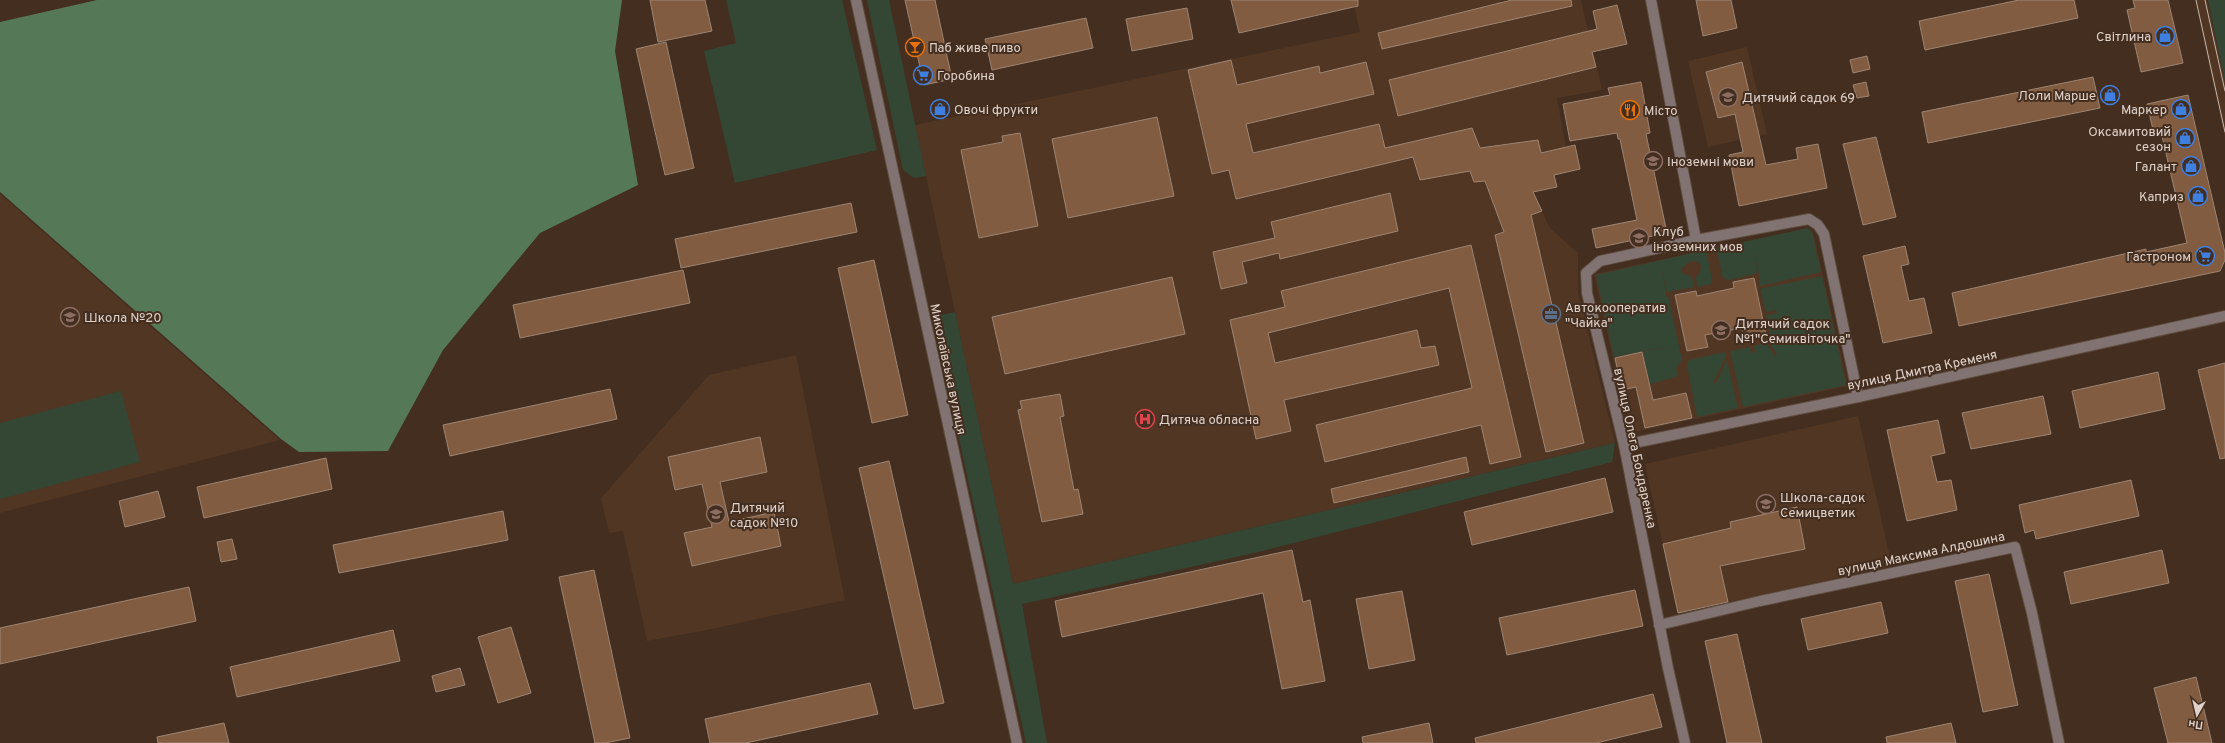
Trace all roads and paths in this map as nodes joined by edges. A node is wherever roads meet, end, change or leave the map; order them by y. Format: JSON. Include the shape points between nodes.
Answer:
{"nodes":[{"id":1,"x":856,"y":0,"type":"edge"},
{"id":2,"x":1651,"y":0,"type":"edge"},
{"id":3,"x":1696,"y":240,"type":"junction"},
{"id":4,"x":2225,"y":316,"type":"edge"},
{"id":5,"x":1858,"y":397,"type":"junction"},
{"id":6,"x":1624,"y":446,"type":"junction"},
{"id":7,"x":1659,"y":625,"type":"junction"},
{"id":8,"x":1017,"y":743,"type":"edge"},
{"id":9,"x":1685,"y":743,"type":"edge"},
{"id":10,"x":2059,"y":743,"type":"edge"}],
"edges":[{"from":1,"to":8,"type":"street","name":"Миколаївська вулиця"},
{"from":2,"to":3,"type":"street"},
{"from":3,"to":5,"type":"street","name":"вулиця Олега Бондаренка","via":[[1810,219],[1818,225],[1824,234]]},
{"from":3,"to":6,"type":"street","name":"вулиця Олега Бондаренка","via":[[1600,262],[1586,273],[1587,293]]},
{"from":4,"to":5,"type":"street","name":"вулиця Дмитра Кременя"},
{"from":5,"to":6,"type":"street","name":"вулиця Дмитра Кременя"},
{"from":6,"to":7,"type":"street","name":"вулиця Олега Бондаренка"},
{"from":7,"to":9,"type":"street","name":"вулиця Олега Бондаренка"},
{"from":7,"to":10,"type":"street","name":"вулиця Максима Алдошина","via":[[2016,547]]}]}
